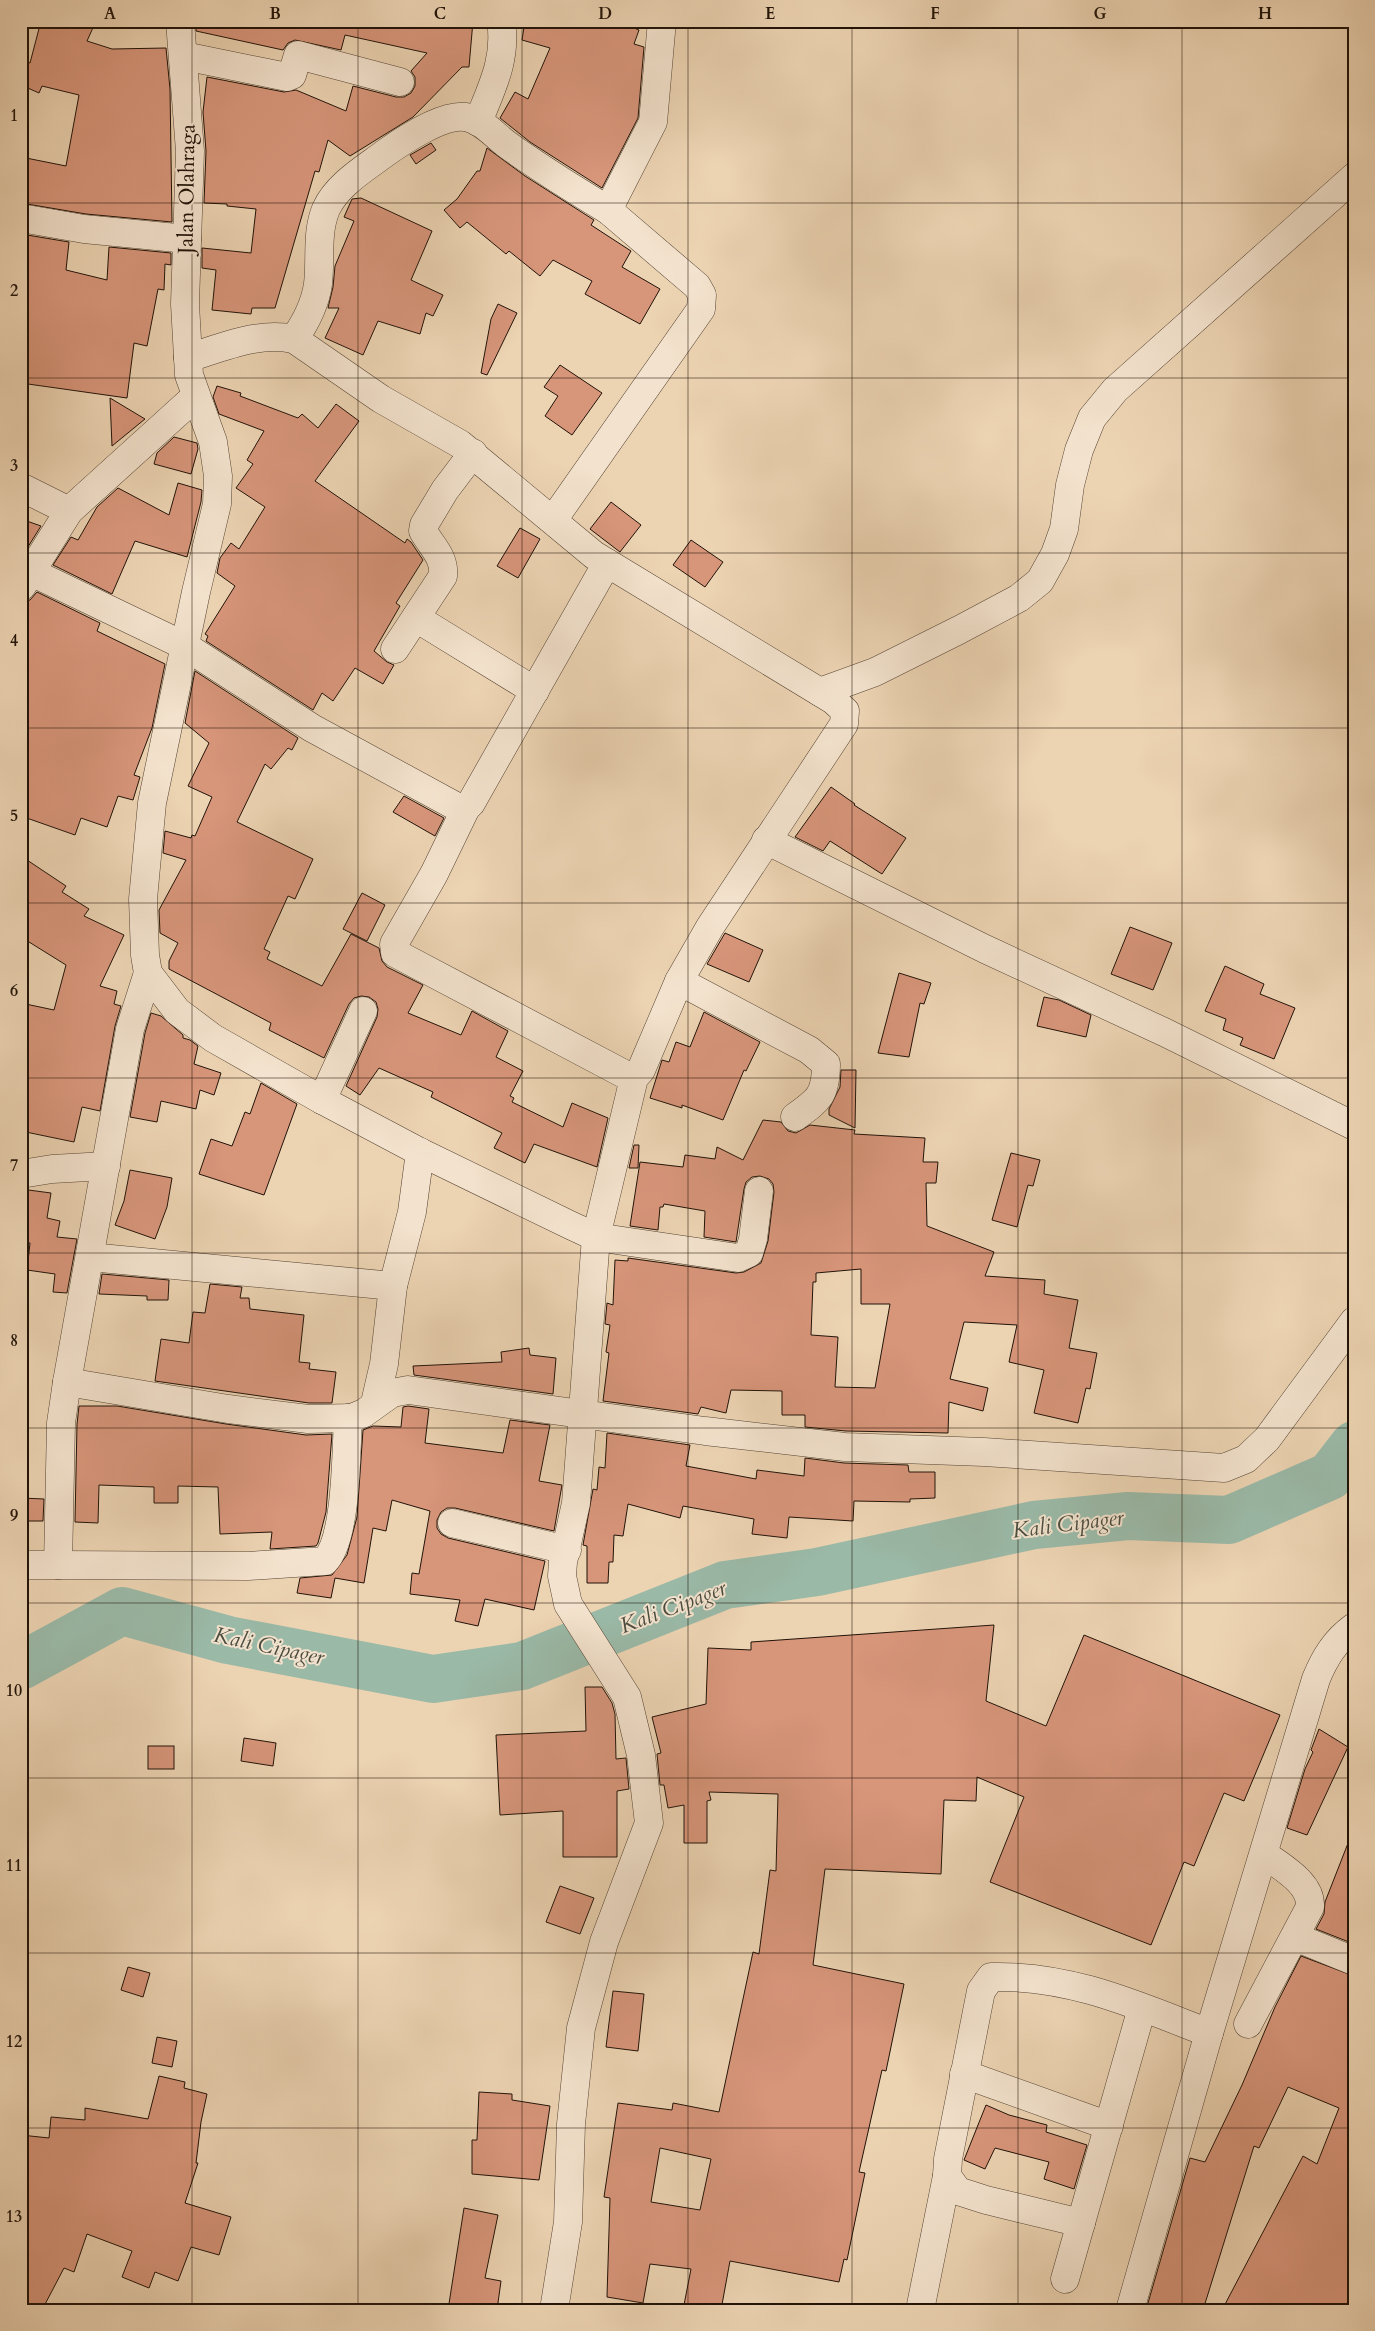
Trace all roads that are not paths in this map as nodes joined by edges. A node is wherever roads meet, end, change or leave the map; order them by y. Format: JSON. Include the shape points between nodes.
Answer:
{"nodes":[{"id":1,"x":180,"y":21,"type":"edge"},
{"id":2,"x":501,"y":21,"type":"edge"},
{"id":3,"x":662,"y":21,"type":"edge"},
{"id":4,"x":184,"y":56,"type":"junction"},
{"id":5,"x":400,"y":82,"type":"dead end"},
{"id":6,"x":478,"y":122,"type":"junction"},
{"id":7,"x":1354,"y":177,"type":"edge"},
{"id":8,"x":608,"y":210,"type":"junction"},
{"id":9,"x":21,"y":218,"type":"edge"},
{"id":10,"x":187,"y":239,"type":"junction"},
{"id":11,"x":294,"y":339,"type":"junction"},
{"id":12,"x":188,"y":358,"type":"junction"},
{"id":13,"x":196,"y":396,"type":"junction"},
{"id":14,"x":473,"y":454,"type":"junction"},
{"id":15,"x":21,"y":487,"type":"edge"},
{"id":16,"x":69,"y":511,"type":"junction"},
{"id":17,"x":554,"y":520,"type":"junction"},
{"id":18,"x":607,"y":563,"type":"junction"},
{"id":19,"x":26,"y":579,"type":"edge"},
{"id":20,"x":416,"y":618,"type":"junction"},
{"id":21,"x":185,"y":646,"type":"junction"},
{"id":22,"x":396,"y":649,"type":"dead end"},
{"id":23,"x":535,"y":691,"type":"junction"},
{"id":24,"x":820,"y":692,"type":"junction"},
{"id":25,"x":466,"y":808,"type":"junction"},
{"id":26,"x":766,"y":840,"type":"junction"},
{"id":27,"x":148,"y":972,"type":"junction"},
{"id":28,"x":679,"y":981,"type":"junction"},
{"id":29,"x":363,"y":1011,"type":"dead end"},
{"id":30,"x":634,"y":1078,"type":"junction"},
{"id":31,"x":322,"y":1100,"type":"junction"},
{"id":32,"x":795,"y":1117,"type":"dead end"},
{"id":33,"x":1354,"y":1126,"type":"edge"},
{"id":34,"x":420,"y":1152,"type":"junction"},
{"id":35,"x":106,"y":1166,"type":"junction"},
{"id":36,"x":21,"y":1174,"type":"edge"},
{"id":37,"x":759,"y":1191,"type":"dead end"},
{"id":38,"x":596,"y":1237,"type":"junction"},
{"id":39,"x":90,"y":1257,"type":"junction"},
{"id":40,"x":393,"y":1286,"type":"junction"},
{"id":41,"x":1354,"y":1321,"type":"edge"},
{"id":42,"x":67,"y":1382,"type":"junction"},
{"id":43,"x":375,"y":1403,"type":"junction"},
{"id":44,"x":582,"y":1413,"type":"junction"},
{"id":45,"x":348,"y":1418,"type":"junction"},
{"id":46,"x":452,"y":1523,"type":"dead end"},
{"id":47,"x":567,"y":1550,"type":"junction"},
{"id":48,"x":21,"y":1565,"type":"edge"},
{"id":49,"x":58,"y":1565,"type":"junction"},
{"id":50,"x":1354,"y":1627,"type":"edge"},
{"id":51,"x":1264,"y":1854,"type":"junction"},
{"id":52,"x":1295,"y":1937,"type":"junction"},
{"id":53,"x":1354,"y":1962,"type":"edge"},
{"id":54,"x":1142,"y":2008,"type":"junction"},
{"id":55,"x":1248,"y":2024,"type":"dead end"},
{"id":56,"x":1209,"y":2033,"type":"junction"},
{"id":57,"x":964,"y":2074,"type":"junction"},
{"id":58,"x":1109,"y":2126,"type":"junction"},
{"id":59,"x":947,"y":2176,"type":"junction"},
{"id":60,"x":1081,"y":2223,"type":"junction"},
{"id":61,"x":1065,"y":2279,"type":"dead end"},
{"id":62,"x":554,"y":2310,"type":"edge"},
{"id":63,"x":920,"y":2310,"type":"edge"},
{"id":64,"x":1130,"y":2310,"type":"edge"}],
"edges":[{"from":1,"to":4,"type":"street","name":"Jalan Olahraga"},
{"from":2,"to":6,"type":"street","via":[[504,38],[501,62]]},
{"from":3,"to":8,"type":"street","via":[[653,122]]},
{"from":4,"to":5,"type":"street","via":[[287,77],[292,75],[298,55]]},
{"from":4,"to":10,"type":"street","name":"Jalan Olahraga","via":[[190,151]]},
{"from":6,"to":8,"type":"street"},
{"from":6,"to":11,"type":"street","via":[[465,117],[442,120],[388,151],[356,174],[335,196],[326,209],[320,232],[318,284],[314,299],[308,319]]},
{"from":7,"to":24,"type":"street","via":[[1115,390],[1092,418],[1070,484],[1064,529],[1040,581],[1019,598],[960,630],[875,672]]},
{"from":8,"to":17,"type":"street","via":[[697,286],[702,295],[701,310]]},
{"from":9,"to":10,"type":"street","via":[[84,229]]},
{"from":10,"to":12,"type":"street","name":"Jalan Olahraga"},
{"from":11,"to":12,"type":"street","via":[[279,335]]},
{"from":11,"to":14,"type":"street","via":[[381,399]]},
{"from":12,"to":13,"type":"street","name":"Jalan Olahraga","via":[[189,375]]},
{"from":13,"to":16,"type":"street"},
{"from":13,"to":21,"type":"street","name":"Jalan Olahraga","via":[[213,442],[218,476],[217,504]]},
{"from":14,"to":17,"type":"street"},
{"from":14,"to":20,"type":"street","via":[[450,482],[424,525],[423,531],[444,566],[443,576]]},
{"from":15,"to":16,"type":"street"},
{"from":16,"to":19,"type":"street"},
{"from":17,"to":18,"type":"street","via":[[570,537]]},
{"from":18,"to":23,"type":"street"},
{"from":18,"to":24,"type":"street"},
{"from":19,"to":21,"type":"street"},
{"from":20,"to":22,"type":"street"},
{"from":20,"to":23,"type":"street"},
{"from":21,"to":25,"type":"street","via":[[312,728],[459,808]]},
{"from":21,"to":27,"type":"street","name":"Jalan Olahraga","via":[[152,803],[143,898]]},
{"from":23,"to":25,"type":"street"},
{"from":24,"to":26,"type":"street","via":[[845,711],[844,724]]},
{"from":25,"to":30,"type":"street","via":[[434,874],[394,944],[395,953]]},
{"from":26,"to":28,"type":"street"},
{"from":26,"to":33,"type":"street"},
{"from":27,"to":31,"type":"street","via":[[177,1011],[213,1038]]},
{"from":27,"to":35,"type":"street","via":[[130,1029]]},
{"from":28,"to":30,"type":"street"},
{"from":28,"to":32,"type":"street","via":[[809,1050],[826,1064],[826,1076],[818,1101]]},
{"from":29,"to":31,"type":"street"},
{"from":30,"to":38,"type":"street"},
{"from":31,"to":34,"type":"street"},
{"from":34,"to":38,"type":"street"},
{"from":34,"to":40,"type":"street","via":[[412,1212]]},
{"from":35,"to":36,"type":"street","via":[[44,1169]]},
{"from":35,"to":39,"type":"street"},
{"from":37,"to":38,"type":"street","via":[[749,1253],[738,1258]]},
{"from":38,"to":44,"type":"street"},
{"from":39,"to":40,"type":"street"},
{"from":39,"to":42,"type":"street"},
{"from":40,"to":43,"type":"street","via":[[384,1364]]},
{"from":41,"to":44,"type":"street","via":[[1267,1439],[1246,1459],[1224,1468],[984,1452],[845,1447]]},
{"from":42,"to":45,"type":"street","via":[[300,1418]]},
{"from":42,"to":49,"type":"street","via":[[61,1423]]},
{"from":43,"to":44,"type":"street","via":[[392,1393],[408,1390]]},
{"from":43,"to":45,"type":"street","via":[[364,1413]]},
{"from":44,"to":47,"type":"street","via":[[576,1503]]},
{"from":45,"to":49,"type":"street","via":[[340,1522],[335,1546],[326,1561],[248,1566]]},
{"from":46,"to":47,"type":"street"},
{"from":47,"to":62,"type":"street","via":[[562,1576],[568,1604],[631,1710],[641,1755],[649,1823],[604,1942],[581,2028],[570,2124],[568,2222]]},
{"from":48,"to":49,"type":"street"},
{"from":50,"to":51,"type":"street","via":[[1341,1636],[1326,1656],[1316,1679]]},
{"from":51,"to":52,"type":"street","via":[[1304,1886],[1310,1896],[1310,1907]]},
{"from":51,"to":56,"type":"street"},
{"from":52,"to":53,"type":"street"},
{"from":52,"to":55,"type":"street"},
{"from":54,"to":56,"type":"street"},
{"from":54,"to":57,"type":"street","via":[[1072,1984],[990,1977],[981,1991]]},
{"from":54,"to":58,"type":"street"},
{"from":56,"to":64,"type":"street"},
{"from":57,"to":58,"type":"street"},
{"from":57,"to":59,"type":"street"},
{"from":58,"to":60,"type":"street"},
{"from":59,"to":60,"type":"street","via":[[958,2190],[986,2200]]},
{"from":59,"to":63,"type":"street"},
{"from":60,"to":61,"type":"street"}]}
